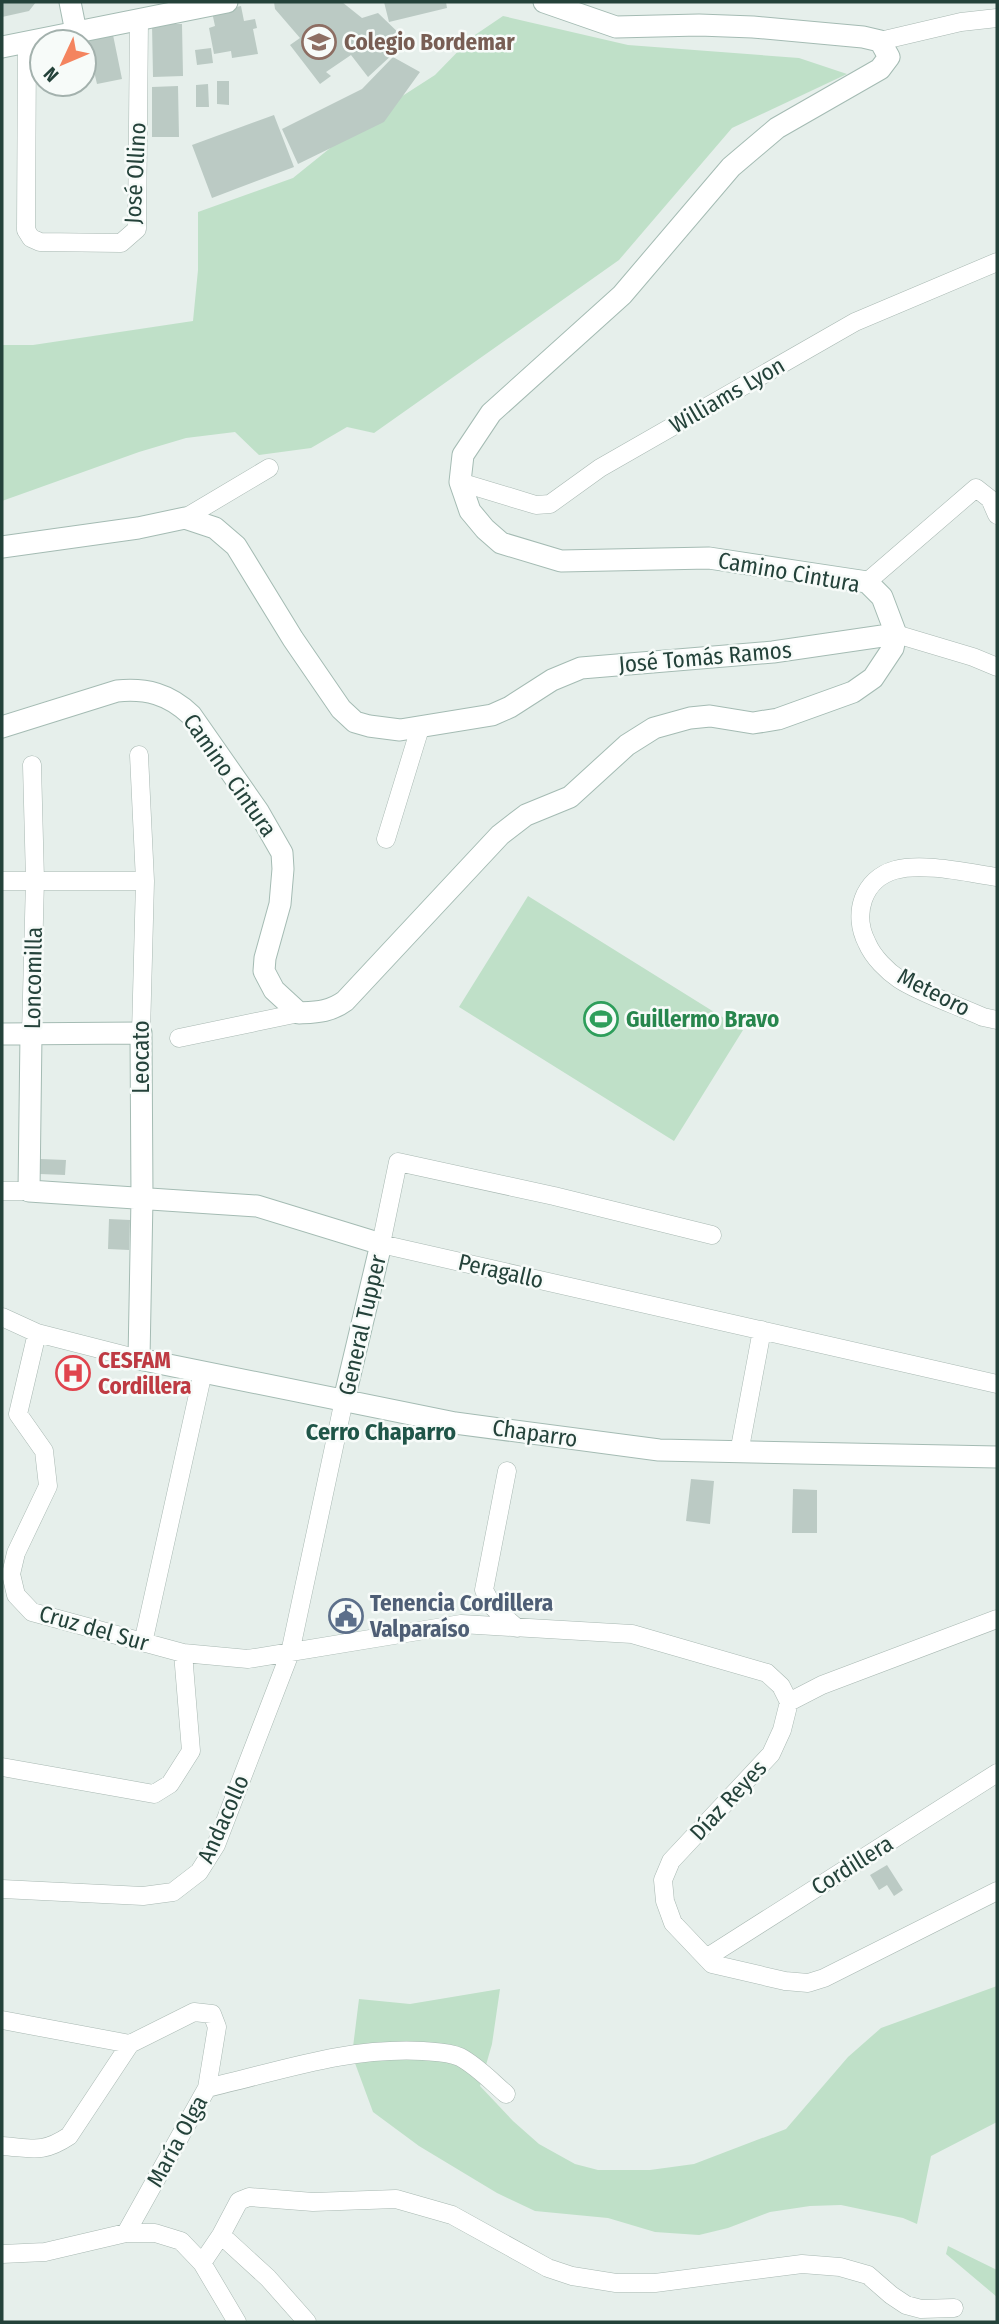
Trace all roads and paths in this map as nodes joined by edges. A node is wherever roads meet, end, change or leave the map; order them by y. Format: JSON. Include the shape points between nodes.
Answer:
{"nodes":[{"id":1,"x":70,"y":2,"type":"edge"},
{"id":2,"x":227,"y":2,"type":"edge"},
{"id":3,"x":544,"y":2,"type":"edge"},
{"id":4,"x":997,"y":18,"type":"edge"},
{"id":5,"x":139,"y":20,"type":"junction"},
{"id":6,"x":75,"y":28,"type":"edge"},
{"id":7,"x":97,"y":28,"type":"edge"},
{"id":8,"x":880,"y":41,"type":"junction"},
{"id":9,"x":27,"y":43,"type":"joint"},
{"id":10,"x":2,"y":47,"type":"edge"},
{"id":11,"x":997,"y":262,"type":"edge"},
{"id":12,"x":269,"y":468,"type":"dead end"},
{"id":13,"x":460,"y":482,"type":"junction"},
{"id":14,"x":997,"y":515,"type":"edge"},
{"id":15,"x":185,"y":517,"type":"junction"},
{"id":16,"x":2,"y":547,"type":"edge"},
{"id":17,"x":867,"y":582,"type":"junction"},
{"id":18,"x":896,"y":634,"type":"junction"},
{"id":19,"x":997,"y":667,"type":"edge"},
{"id":20,"x":2,"y":727,"type":"edge"},
{"id":21,"x":420,"y":728,"type":"junction"},
{"id":22,"x":139,"y":755,"type":"dead end"},
{"id":23,"x":33,"y":765,"type":"dead end"},
{"id":24,"x":386,"y":839,"type":"dead end"},
{"id":25,"x":997,"y":877,"type":"edge"},
{"id":26,"x":35,"y":880,"type":"junction"},
{"id":27,"x":2,"y":881,"type":"edge"},
{"id":28,"x":145,"y":881,"type":"junction"},
{"id":29,"x":299,"y":1013,"type":"junction"},
{"id":30,"x":997,"y":1020,"type":"edge"},
{"id":31,"x":141,"y":1033,"type":"junction"},
{"id":32,"x":2,"y":1034,"type":"edge"},
{"id":33,"x":31,"y":1034,"type":"junction"},
{"id":34,"x":179,"y":1038,"type":"dead end"},
{"id":35,"x":2,"y":1191,"type":"edge"},
{"id":36,"x":29,"y":1191,"type":"junction"},
{"id":37,"x":142,"y":1198,"type":"junction"},
{"id":38,"x":712,"y":1235,"type":"dead end"},
{"id":39,"x":380,"y":1244,"type":"junction"},
{"id":40,"x":2,"y":1317,"type":"edge"},
{"id":41,"x":762,"y":1330,"type":"junction"},
{"id":42,"x":37,"y":1333,"type":"junction"},
{"id":43,"x":139,"y":1359,"type":"junction"},
{"id":44,"x":203,"y":1372,"type":"junction"},
{"id":45,"x":997,"y":1384,"type":"edge"},
{"id":46,"x":344,"y":1400,"type":"junction"},
{"id":47,"x":739,"y":1453,"type":"junction"},
{"id":48,"x":997,"y":1457,"type":"edge"},
{"id":49,"x":508,"y":1471,"type":"dead end"},
{"id":50,"x":997,"y":1619,"type":"edge"},
{"id":51,"x":517,"y":1628,"type":"junction"},
{"id":52,"x":143,"y":1643,"type":"junction"},
{"id":53,"x":183,"y":1653,"type":"junction"},
{"id":54,"x":290,"y":1653,"type":"junction"},
{"id":55,"x":789,"y":1702,"type":"junction"},
{"id":56,"x":2,"y":1767,"type":"edge"},
{"id":57,"x":997,"y":1773,"type":"edge"},
{"id":58,"x":2,"y":1889,"type":"edge"},
{"id":59,"x":997,"y":1891,"type":"edge"},
{"id":60,"x":706,"y":1958,"type":"junction"},
{"id":61,"x":2,"y":2020,"type":"edge"},
{"id":62,"x":130,"y":2044,"type":"junction"},
{"id":63,"x":207,"y":2088,"type":"junction"},
{"id":64,"x":506,"y":2094,"type":"dead end"},
{"id":65,"x":2,"y":2146,"type":"edge"},
{"id":66,"x":126,"y":2233,"type":"junction"},
{"id":67,"x":221,"y":2235,"type":"junction"},
{"id":68,"x":2,"y":2254,"type":"edge"},
{"id":69,"x":202,"y":2263,"type":"junction"},
{"id":70,"x":954,"y":2308,"type":"dead end"},
{"id":71,"x":237,"y":2322,"type":"edge"},
{"id":72,"x":307,"y":2322,"type":"edge"}],
"edges":[{"from":1,"to":6,"type":"street"},
{"from":2,"to":5,"type":"street"},
{"from":3,"to":8,"type":"street","via":[[617,27],[753,27]]},
{"from":4,"to":8,"type":"street"},
{"from":5,"to":7,"type":"street"},
{"from":5,"to":9,"type":"street","name":"José Ollino","via":[[136,229],[121,243],[40,242],[26,230]]},
{"from":8,"to":13,"type":"street","via":[[889,57],[880,69],[777,128],[731,167],[622,295],[491,413],[463,455]]},
{"from":9,"to":10,"type":"street"},
{"from":11,"to":13,"type":"street","name":"Williams Lyon","via":[[855,322],[600,468],[550,505]]},
{"from":12,"to":15,"type":"street"},
{"from":13,"to":17,"type":"street","name":"Camino Cintura","via":[[470,511],[501,543],[561,561],[709,558]]},
{"from":14,"to":17,"type":"street","via":[[990,499],[976,488]]},
{"from":15,"to":16,"type":"street"},
{"from":15,"to":21,"type":"street","name":"José Tomás Ramos","via":[[215,528],[236,546],[319,678],[355,722],[385,729]]},
{"from":17,"to":18,"type":"street","name":"Camino Cintura","via":[[882,597]]},
{"from":18,"to":19,"type":"street","name":"José Tomás Ramos"},
{"from":18,"to":21,"type":"street","name":"José Tomás Ramos","via":[[773,652],[581,668],[492,715]]},
{"from":18,"to":29,"type":"street","via":[[883,666],[853,692],[766,722],[690,718],[639,736],[570,797],[526,815],[500,835],[345,1001],[323,1012]]},
{"from":20,"to":29,"type":"street","name":"Camino Cintura","via":[[117,691],[153,692],[181,705],[258,811],[282,853],[280,904],[264,971],[274,990]]},
{"from":21,"to":24,"type":"street"},
{"from":22,"to":28,"type":"street","name":"Leocato"},
{"from":23,"to":26,"type":"street","name":"Loncomilla"},
{"from":25,"to":30,"type":"street","name":"Meteoro","via":[[932,868],[897,869],[877,877],[863,895],[859,914],[866,942],[900,980]]},
{"from":26,"to":27,"type":"street"},
{"from":26,"to":28,"type":"street"},
{"from":26,"to":33,"type":"street","name":"Loncomilla"},
{"from":28,"to":31,"type":"street","name":"Leocato"},
{"from":29,"to":34,"type":"street"},
{"from":31,"to":33,"type":"street"},
{"from":31,"to":37,"type":"street","name":"Leocato"},
{"from":32,"to":33,"type":"street"},
{"from":33,"to":36,"type":"street","name":"Loncomilla"},
{"from":35,"to":36,"type":"street","name":"Peragallo"},
{"from":36,"to":37,"type":"street","name":"Peragallo"},
{"from":37,"to":39,"type":"street","name":"Peragallo","via":[[257,1206]]},
{"from":37,"to":43,"type":"street","name":"Leocato"},
{"from":38,"to":39,"type":"street","name":"General Tupper","via":[[398,1162]]},
{"from":39,"to":41,"type":"street","name":"Peragallo"},
{"from":39,"to":46,"type":"street","name":"General Tupper"},
{"from":40,"to":42,"type":"street","name":"Chaparro"},
{"from":41,"to":45,"type":"street","name":"Peragallo"},
{"from":41,"to":47,"type":"street"},
{"from":42,"to":43,"type":"street","name":"Chaparro"},
{"from":42,"to":52,"type":"street","name":"Cruz del Sur","via":[[18,1414],[44,1451],[48,1486],[16,1553],[11,1574],[16,1595],[32,1612]]},
{"from":43,"to":44,"type":"street","name":"Chaparro"},
{"from":44,"to":46,"type":"street","name":"Chaparro"},
{"from":44,"to":52,"type":"street"},
{"from":46,"to":47,"type":"street","name":"Chaparro","via":[[455,1423],[659,1450]]},
{"from":46,"to":54,"type":"street","name":"General Tupper"},
{"from":47,"to":48,"type":"street","name":"Chaparro"},
{"from":49,"to":51,"type":"street","via":[[484,1590],[493,1607]]},
{"from":50,"to":55,"type":"street","via":[[822,1685]]},
{"from":51,"to":54,"type":"street","via":[[461,1624]]},
{"from":51,"to":55,"type":"street","via":[[632,1634],[767,1673]]},
{"from":52,"to":53,"type":"street","name":"Cruz del Sur"},
{"from":53,"to":54,"type":"street","name":"Cruz del Sur","via":[[248,1659]]},
{"from":53,"to":56,"type":"street","via":[[191,1751],[170,1784],[154,1794]]},
{"from":54,"to":58,"type":"street","name":"Andacollo","via":[[216,1845],[199,1872],[173,1892],[143,1896]]},
{"from":55,"to":60,"type":"street","name":"Díaz Reyes","via":[[772,1754],[671,1861],[663,1880],[673,1923]]},
{"from":57,"to":60,"type":"street","name":"Cordillera"},
{"from":59,"to":60,"type":"street","name":"Díaz Reyes","via":[[808,1983],[712,1964]]},
{"from":61,"to":62,"type":"street"},
{"from":62,"to":63,"type":"street","name":"María Olga","via":[[194,2012],[212,2014],[217,2027]]},
{"from":62,"to":65,"type":"street","via":[[69,2136],[39,2150]]},
{"from":63,"to":64,"type":"street","via":[[324,2058],[400,2050],[458,2056]]},
{"from":63,"to":66,"type":"street","name":"María Olga"},
{"from":66,"to":68,"type":"street","via":[[45,2252]]},
{"from":66,"to":69,"type":"street","via":[[181,2241]]},
{"from":67,"to":69,"type":"street"},
{"from":67,"to":70,"type":"street","via":[[239,2201],[249,2197],[313,2202],[396,2199],[452,2215],[548,2268],[597,2282],[655,2283],[802,2264],[868,2275],[906,2305]]},
{"from":67,"to":72,"type":"street"},
{"from":69,"to":71,"type":"street"}]}
